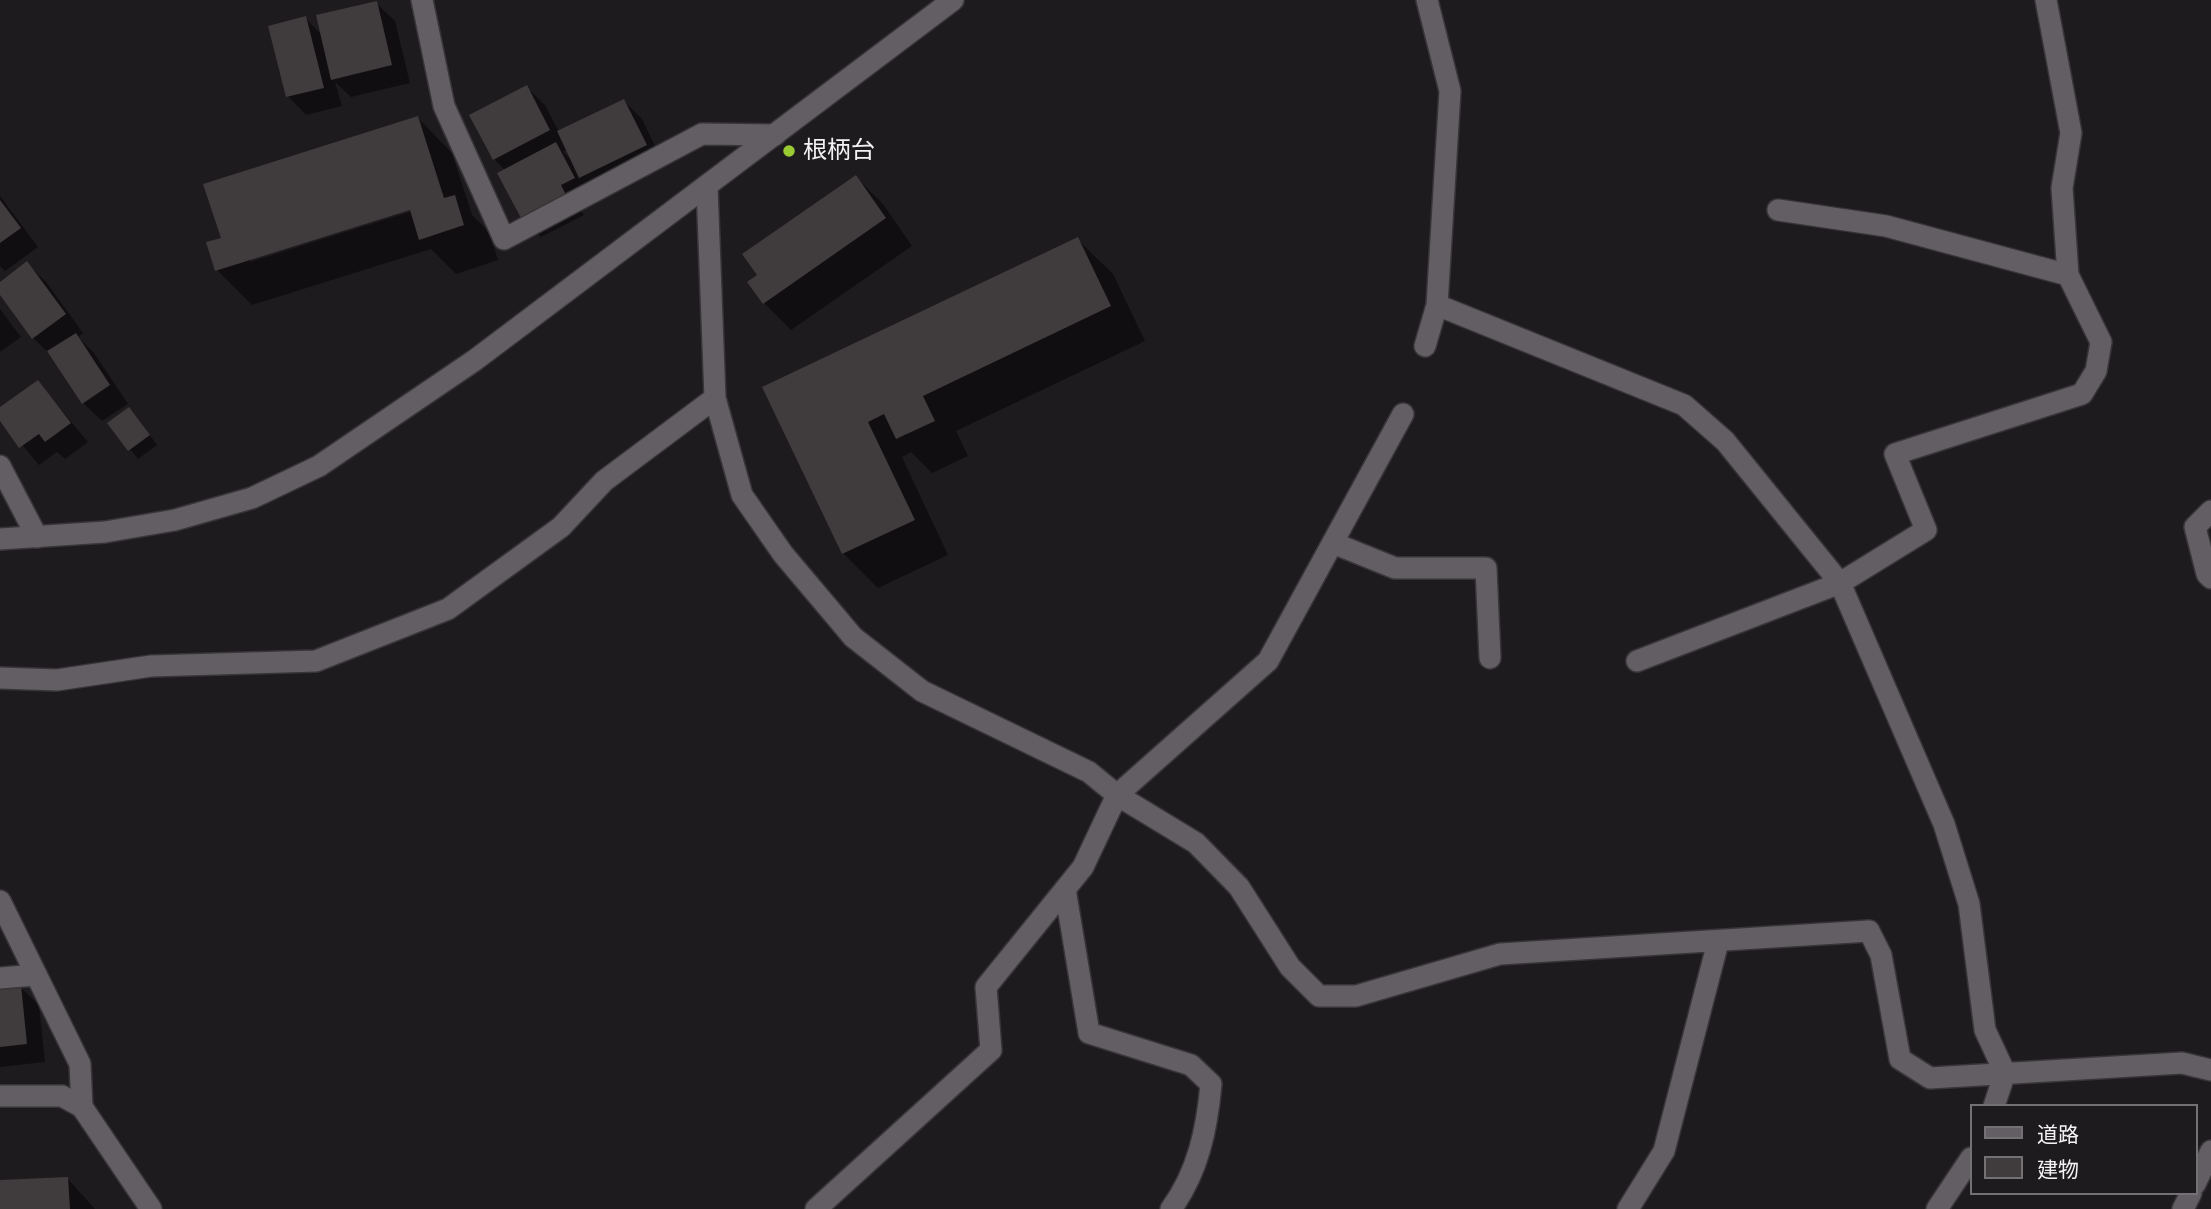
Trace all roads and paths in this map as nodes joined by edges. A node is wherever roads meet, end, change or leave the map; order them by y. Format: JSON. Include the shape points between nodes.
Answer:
{"nodes":[{"id":1,"x":422,"y":0,"type":"edge"},
{"id":2,"x":953,"y":0,"type":"edge"},
{"id":3,"x":1427,"y":0,"type":"edge"},
{"id":4,"x":2046,"y":0,"type":"edge"},
{"id":5,"x":775,"y":135,"type":"junction"},
{"id":6,"x":707,"y":187,"type":"junction"},
{"id":7,"x":1778,"y":210,"type":"dead end"},
{"id":8,"x":2068,"y":275,"type":"junction"},
{"id":9,"x":1437,"y":305,"type":"junction"},
{"id":10,"x":1425,"y":346,"type":"dead end"},
{"id":11,"x":715,"y":398,"type":"junction"},
{"id":12,"x":1403,"y":414,"type":"dead end"},
{"id":13,"x":0,"y":466,"type":"edge"},
{"id":14,"x":2211,"y":511,"type":"edge"},
{"id":15,"x":37,"y":537,"type":"junction"},
{"id":16,"x":0,"y":539,"type":"edge"},
{"id":17,"x":1333,"y":543,"type":"junction"},
{"id":18,"x":2211,"y":578,"type":"edge"},
{"id":19,"x":1840,"y":583,"type":"junction"},
{"id":20,"x":1490,"y":657,"type":"dead end"},
{"id":21,"x":1637,"y":661,"type":"dead end"},
{"id":22,"x":0,"y":678,"type":"edge"},
{"id":23,"x":1117,"y":795,"type":"junction"},
{"id":24,"x":1065,"y":890,"type":"junction"},
{"id":25,"x":0,"y":901,"type":"edge"},
{"id":26,"x":1718,"y":942,"type":"junction"},
{"id":27,"x":35,"y":975,"type":"junction"},
{"id":28,"x":0,"y":978,"type":"edge"},
{"id":29,"x":2211,"y":1070,"type":"edge"},
{"id":30,"x":2005,"y":1073,"type":"junction"},
{"id":31,"x":0,"y":1096,"type":"edge"},
{"id":32,"x":1995,"y":1104,"type":"edge"},
{"id":33,"x":82,"y":1107,"type":"junction"},
{"id":34,"x":2211,"y":1151,"type":"edge"},
{"id":35,"x":1969,"y":1161,"type":"edge"},
{"id":36,"x":2197,"y":1180,"type":"edge"},
{"id":37,"x":151,"y":1209,"type":"edge"},
{"id":38,"x":816,"y":1209,"type":"edge"},
{"id":39,"x":1171,"y":1209,"type":"edge"},
{"id":40,"x":1628,"y":1209,"type":"edge"},
{"id":41,"x":1937,"y":1209,"type":"edge"}],
"edges":[{"from":1,"to":5,"type":"street","via":[[444,106],[504,239],[702,134]]},
{"from":2,"to":5,"type":"street"},
{"from":3,"to":9,"type":"street","via":[[1450,91]]},
{"from":4,"to":8,"type":"street","via":[[2071,132],[2062,188]]},
{"from":5,"to":6,"type":"street"},
{"from":6,"to":11,"type":"street"},
{"from":6,"to":15,"type":"street","via":[[475,360],[319,466],[252,498],[176,520]]},
{"from":7,"to":8,"type":"street","via":[[1886,226]]},
{"from":8,"to":19,"type":"street","via":[[2101,342],[2096,372],[2082,394],[1895,454],[1926,530]]},
{"from":9,"to":10,"type":"street"},
{"from":9,"to":19,"type":"street","via":[[1684,405],[1725,441]]},
{"from":11,"to":22,"type":"street","via":[[604,481],[561,527],[448,609],[316,662],[151,666],[57,680]]},
{"from":11,"to":23,"type":"street","via":[[742,495],[783,554],[853,637],[922,691],[1088,772]]},
{"from":12,"to":17,"type":"street"},
{"from":13,"to":15,"type":"street"},
{"from":14,"to":18,"type":"street","via":[[2194,527]]},
{"from":15,"to":16,"type":"street"},
{"from":17,"to":20,"type":"street","via":[[1395,568],[1486,568]]},
{"from":17,"to":23,"type":"street","via":[[1268,661]]},
{"from":19,"to":21,"type":"street"},
{"from":19,"to":30,"type":"street","via":[[1944,824],[1969,904],[1985,1030]]},
{"from":23,"to":24,"type":"street","via":[[1083,867]]},
{"from":23,"to":26,"type":"street","via":[[1196,843],[1239,887],[1290,967],[1319,996],[1356,996],[1500,954]]},
{"from":24,"to":38,"type":"street","via":[[986,986],[991,1050]]},
{"from":24,"to":39,"type":"street","via":[[1089,1033],[1191,1065],[1211,1084],[1207,1131],[1185,1190]]},
{"from":25,"to":27,"type":"street"},
{"from":26,"to":30,"type":"street","via":[[1869,931],[1881,955],[1900,1059],[1930,1078]]},
{"from":26,"to":40,"type":"street","via":[[1664,1151]]},
{"from":27,"to":28,"type":"street"},
{"from":27,"to":33,"type":"street","via":[[80,1064]]},
{"from":29,"to":30,"type":"street","via":[[2182,1063]]},
{"from":30,"to":32,"type":"street"},
{"from":31,"to":33,"type":"street","via":[[62,1096]]},
{"from":33,"to":37,"type":"street"},
{"from":34,"to":36,"type":"street"},
{"from":35,"to":41,"type":"street"}]}
